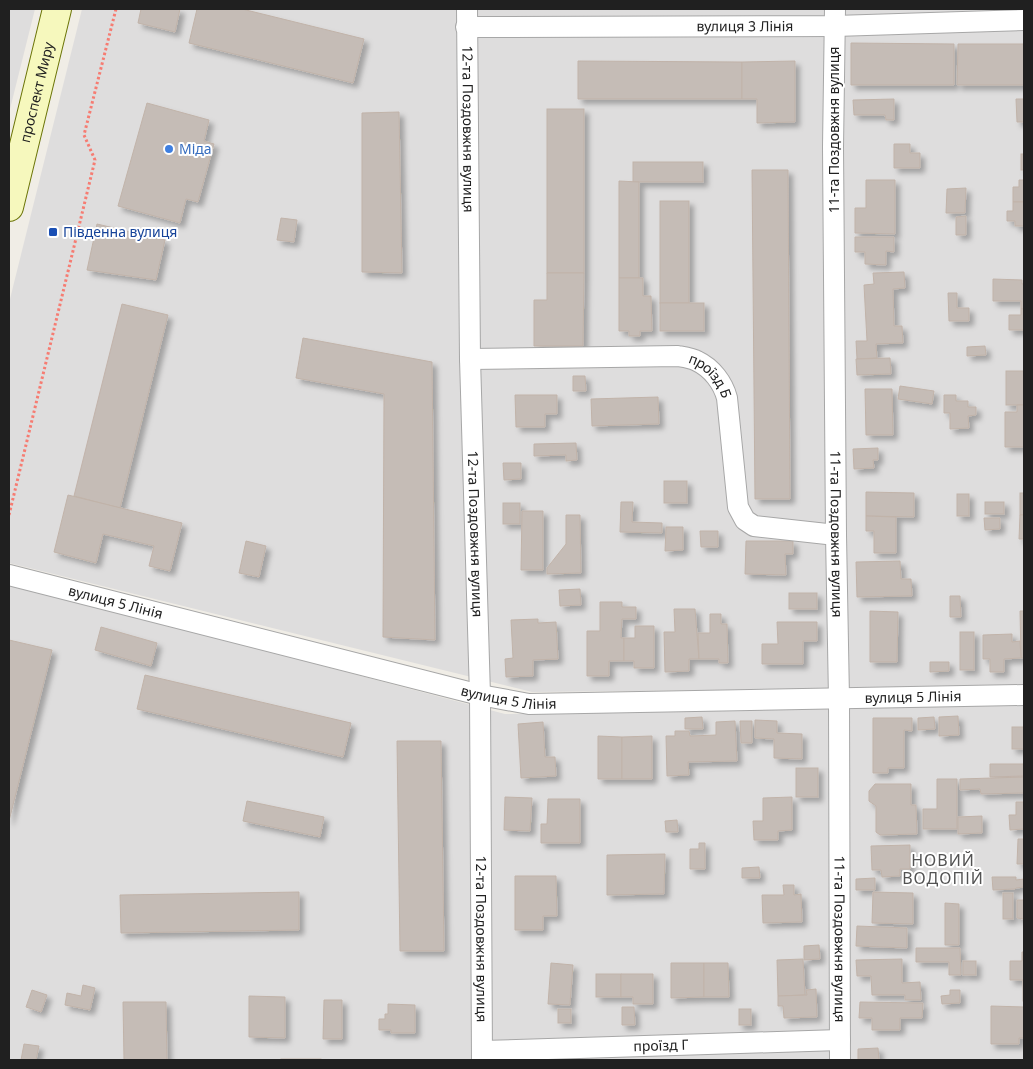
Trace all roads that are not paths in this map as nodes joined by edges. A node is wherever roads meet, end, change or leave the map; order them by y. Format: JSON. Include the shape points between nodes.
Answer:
{"nodes":[{"id":1,"x":57,"y":9,"type":"edge"},
{"id":2,"x":466,"y":18,"type":"edge"},
{"id":3,"x":835,"y":18,"type":"edge"},
{"id":4,"x":1024,"y":20,"type":"edge"},
{"id":5,"x":9,"y":207,"type":"edge"},
{"id":6,"x":470,"y":359,"type":"junction"},
{"id":7,"x":836,"y":535,"type":"junction"},
{"id":8,"x":9,"y":576,"type":"edge"},
{"id":9,"x":480,"y":695,"type":"junction"},
{"id":10,"x":1024,"y":695,"type":"edge"},
{"id":11,"x":839,"y":699,"type":"junction"},
{"id":12,"x":840,"y":1050,"type":"edge"},
{"id":13,"x":482,"y":1056,"type":"edge"}],
"edges":[{"from":1,"to":5,"type":"main road","name":"проспект Миру"},
{"from":2,"to":3,"type":"street","name":"вулиця 3 Лінія"},
{"from":2,"to":6,"type":"street","name":"12-та Поздовжня вулиця"},
{"from":3,"to":4,"type":"street","name":"вулиця 3 Лінія"},
{"from":3,"to":7,"type":"street","name":"11-та Поздовжня вулиця"},
{"from":6,"to":7,"type":"street","name":"проїзд Б","via":[[678,356],[698,361],[723,384],[738,507],[745,520],[754,526]]},
{"from":6,"to":9,"type":"street","name":"12-та Поздовжня вулиця"},
{"from":7,"to":11,"type":"street","name":"11-та Поздовжня вулиця"},
{"from":8,"to":9,"type":"street","name":"вулиця 5 Лінія"},
{"from":9,"to":11,"type":"street","name":"вулиця 5 Лінія","via":[[529,704]]},
{"from":9,"to":13,"type":"street","name":"12-та Поздовжня вулиця"},
{"from":10,"to":11,"type":"street","name":"вулиця 5 Лінія"},
{"from":11,"to":12,"type":"street","name":"11-та Поздовжня вулиця"},
{"from":12,"to":13,"type":"street","name":"проїзд Г"}]}
